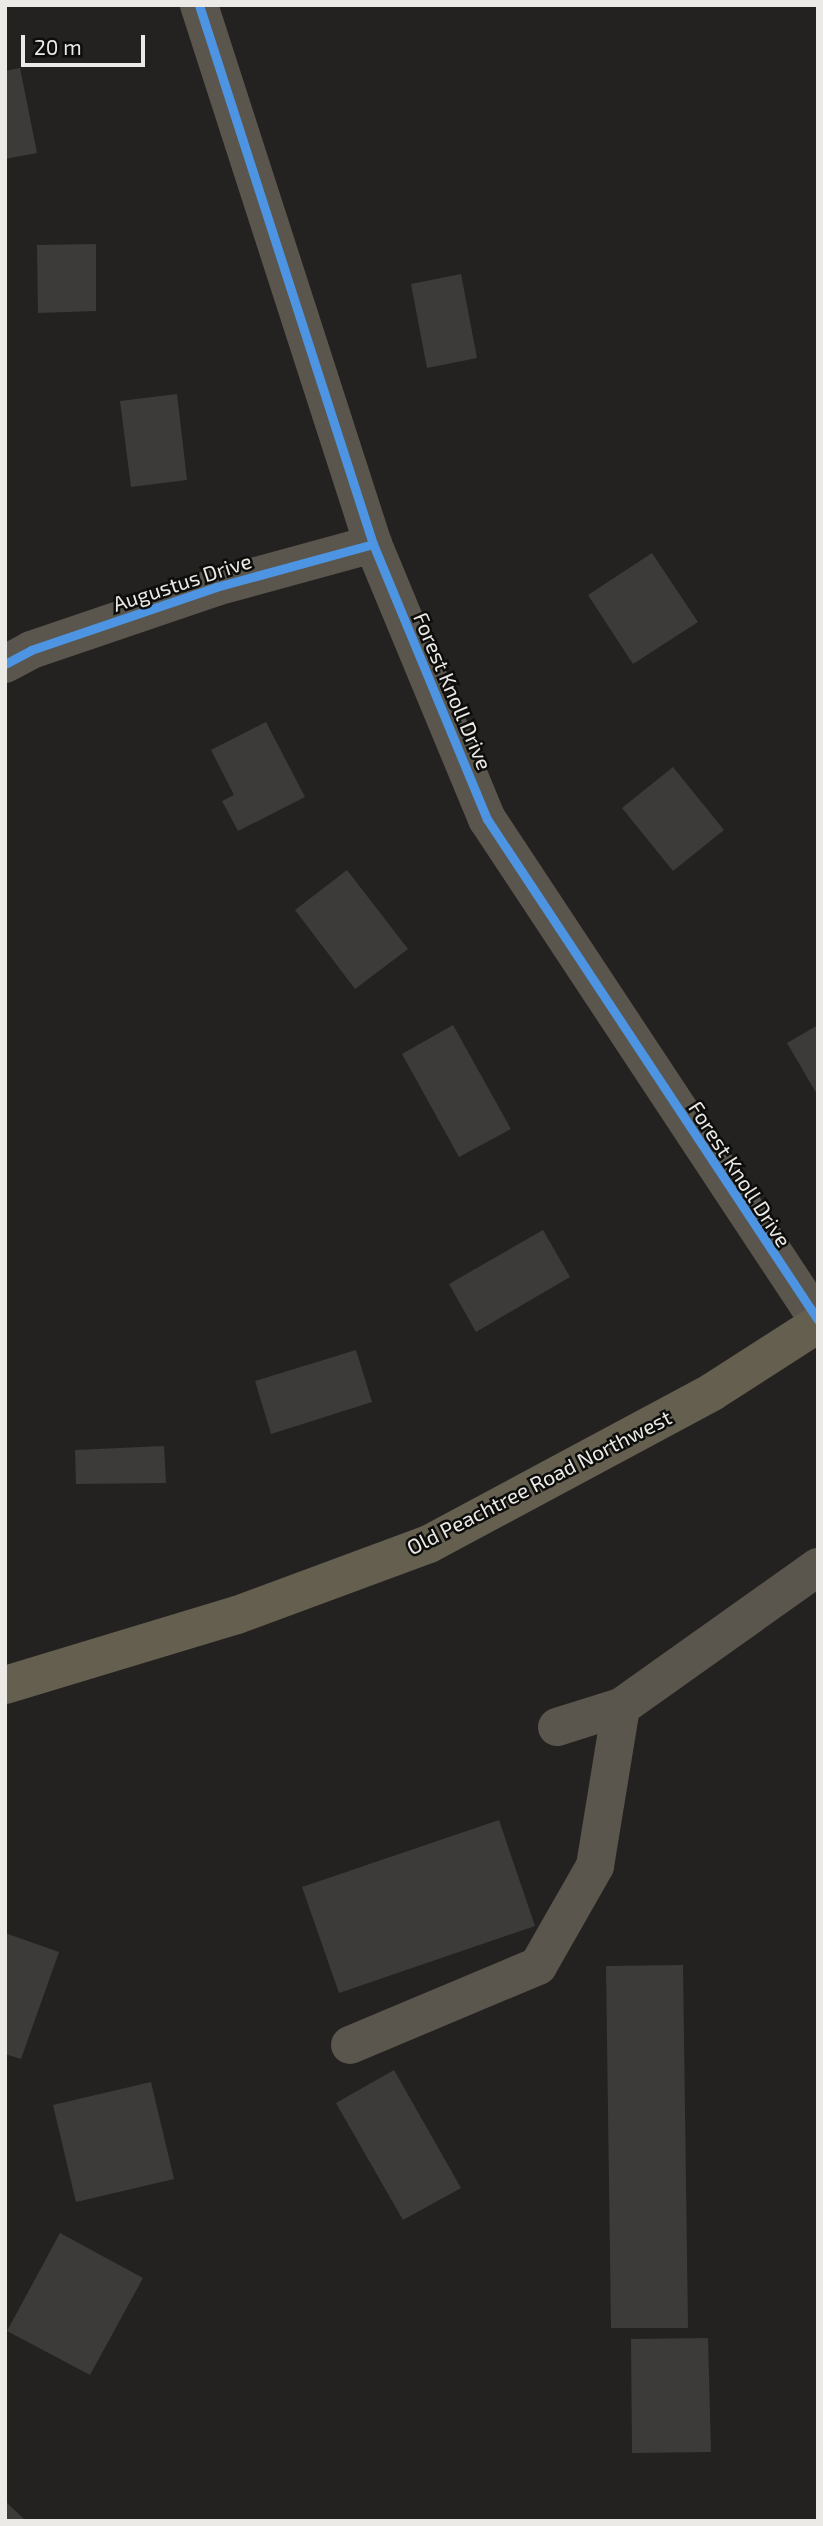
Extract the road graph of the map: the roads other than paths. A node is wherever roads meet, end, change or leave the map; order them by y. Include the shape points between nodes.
1 (200, 5) edge
2 (373, 544) junction
3 (5, 664) edge
4 (818, 1322) edge
5 (818, 1567) edge
6 (5, 1685) edge
7 (621, 1707) junction
8 (557, 1727) dead end
9 (350, 2045) dead end

1 - 2 street, Forest Knoll Drive
2 - 3 street, Augustus Drive via 216,587 31,650
2 - 4 street, Forest Knoll Drive via 487,819
4 - 6 main road, Old Peachtree Road Northwest via 712,1392 429,1544 237,1615
5 - 7 street
7 - 8 street
7 - 9 street via 595,1866 538,1966

